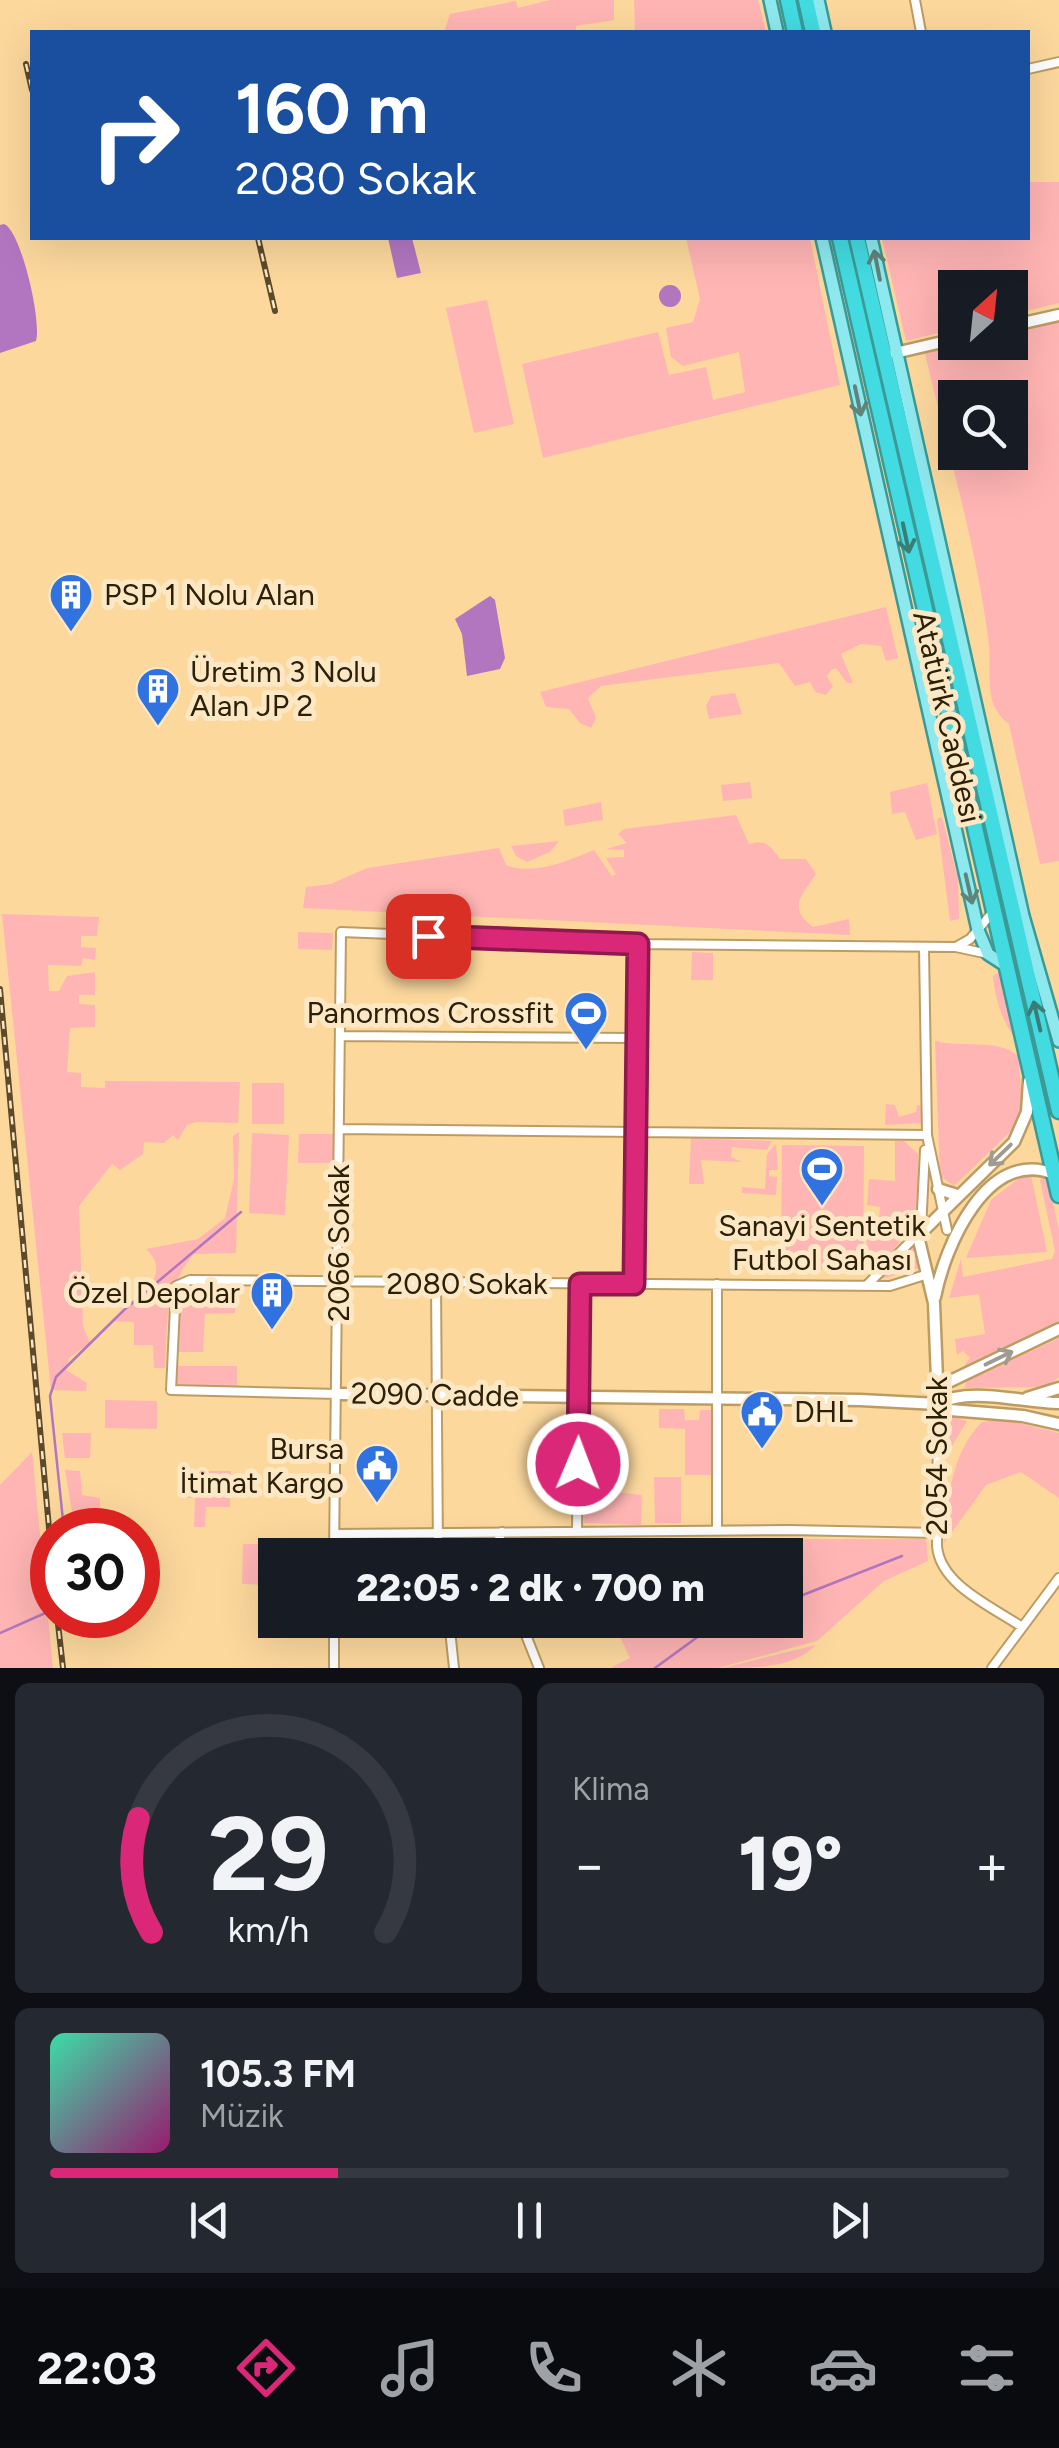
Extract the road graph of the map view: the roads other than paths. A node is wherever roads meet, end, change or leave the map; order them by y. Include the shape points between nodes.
1 (770, 0) edge
2 (788, 0) edge
3 (806, 0) edge
4 (818, 0) edge
5 (914, 0) edge
6 (777, 30) edge
7 (795, 30) edge
8 (813, 30) edge
9 (824, 30) edge
10 (921, 30) edge
11 (1059, 62) edge
12 (1030, 68) edge
13 (822, 240) edge
14 (840, 240) edge
15 (857, 240) edge
16 (871, 240) edge
17 (1059, 315) edge
18 (1028, 322) edge
19 (938, 343) edge
20 (894, 353) junction
21 (993, 912) junction
22 (978, 930) junction
23 (638, 944) junction
24 (956, 947) junction
25 (924, 948) junction
26 (988, 954) junction
27 (1005, 965) junction
28 (341, 1036) junction
29 (637, 1038) junction
30 (1059, 1041) edge
31 (1029, 1067) junction
32 (1059, 1110) edge
33 (340, 1129) junction
34 (636, 1132) junction
35 (927, 1135) junction
36 (1054, 1174) junction
37 (938, 1189) junction
38 (1059, 1194) edge
39 (958, 1195) junction
40 (942, 1210) junction
41 (923, 1229) junction
42 (947, 1230) junction
43 (920, 1246) junction
44 (947, 1248) junction
45 (941, 1266) junction
46 (928, 1274) junction
47 (339, 1283) junction
48 (436, 1284) junction
49 (580, 1284) junction
50 (634, 1284) junction
51 (717, 1284) junction
52 (864, 1286) junction
53 (934, 1303) junction
54 (1059, 1329) edge
55 (938, 1387) junction
56 (1059, 1388) edge
57 (171, 1390) joint
58 (338, 1394) junction
59 (436, 1395) junction
60 (578, 1396) junction
61 (717, 1398) junction
62 (982, 1398) junction
63 (1002, 1399) junction
64 (1059, 1403) edge
65 (938, 1404) junction
66 (983, 1412) junction
67 (1059, 1424) edge
68 (717, 1530) junction
69 (502, 1532) junction
70 (576, 1532) junction
71 (436, 1533) junction
72 (937, 1533) junction
73 (334, 1534) junction
74 (334, 1538) edge
75 (436, 1538) edge
76 (499, 1538) edge
77 (1059, 1578) edge
78 (1022, 1627) junction
79 (334, 1638) edge
80 (451, 1638) edge
81 (527, 1638) edge
82 (334, 1668) edge
83 (454, 1668) edge
84 (539, 1668) edge
85 (992, 1668) edge

1 - 6 main road
2 - 7 highway
3 - 8 highway
4 - 9 main road
5 - 10 street
11 - 12 street
13 -> 22 main road
14 -> 21 highway, Atatürk Caddesi
32 -> 15 highway, Atatürk Caddesi
20 -> 16 main road, Atatürk Caddesi
17 - 18 street
19 - 20 street
20 - 30 main road, Atatürk Caddesi via 1023,916
21 - 22 street
21 - 27 highway, Atatürk Caddesi
22 - 24 street
22 - 26 main road
23 - 25 street
23 - 28 street, 2066 Sokak via 341,932
23 - 29 street
24 - 25 street
24 - 26 street
25 - 35 street, 2054 Sokak
26 - 27 main road
27 - 31 highway, Atatürk Caddesi
28 - 29 street
28 - 33 street, 2066 Sokak
29 - 34 street
31 - 36 highway, Atatürk Caddesi
31 -> 39 street via 1014,1142
33 - 34 street
33 - 47 street, 2066 Sokak
34 - 35 street
34 - 50 street
35 - 37 street, 2054 Sokak
35 - 41 street, 2054 Sokak
36 - 38 highway, Atatürk Caddesi
36 - 44 street via 1014,1171 974,1206
37 - 39 street
37 - 40 street, 2054 Sokak
39 - 40 street
40 - 41 street
40 - 42 street, 2054 Sokak
41 - 42 street
41 - 43 street, 2054 Sokak
41 - 52 street
42 - 44 street, 2054 Sokak
43 - 44 street via 932,1255
43 - 46 street, 2054 Sokak
44 - 45 street, 2054 Sokak
45 - 46 street
45 - 53 street, 2054 Sokak
46 - 52 street, 2080 Sokak
46 - 53 street, 2054 Sokak
47 - 48 street, 2080 Sokak
47 - 57 street, 2080 Sokak via 190,1280 172,1293
47 - 58 street, 2066 Sokak
48 - 49 street, 2080 Sokak
48 - 59 street
49 - 50 street, 2080 Sokak
49 - 60 street
50 - 51 street, 2080 Sokak
51 - 52 street, 2080 Sokak
51 - 61 street
53 - 55 street, 2054 Sokak
55 -> 54 street
55 - 65 street, 2054 Sokak
56 - 63 street
57 - 58 street, 2090 Cadde
58 - 59 street, 2090 Cadde
58 - 73 street, 2066 Sokak
59 - 60 street, 2090 Cadde
59 - 71 street
60 - 61 street, 2090 Cadde
60 - 70 street
61 - 65 street, 2090 Cadde
61 - 68 street
62 - 63 street, 2090 Cadde
62 - 65 street, 2090 Cadde
62 - 66 street
63 - 64 street
65 - 66 street, 2090 Cadde
65 - 72 street, 2054 Sokak
66 - 67 street, 2090 Cadde
68 - 70 street
68 - 72 street
69 - 70 street
69 - 71 street
69 - 76 street
71 - 73 street
71 - 75 street
72 - 78 street, 2054 Sokak via 946,1573
73 - 74 street, 2066 Sokak
77 - 78 street
78 - 85 street
79 - 82 street
80 - 83 street
81 - 84 street

